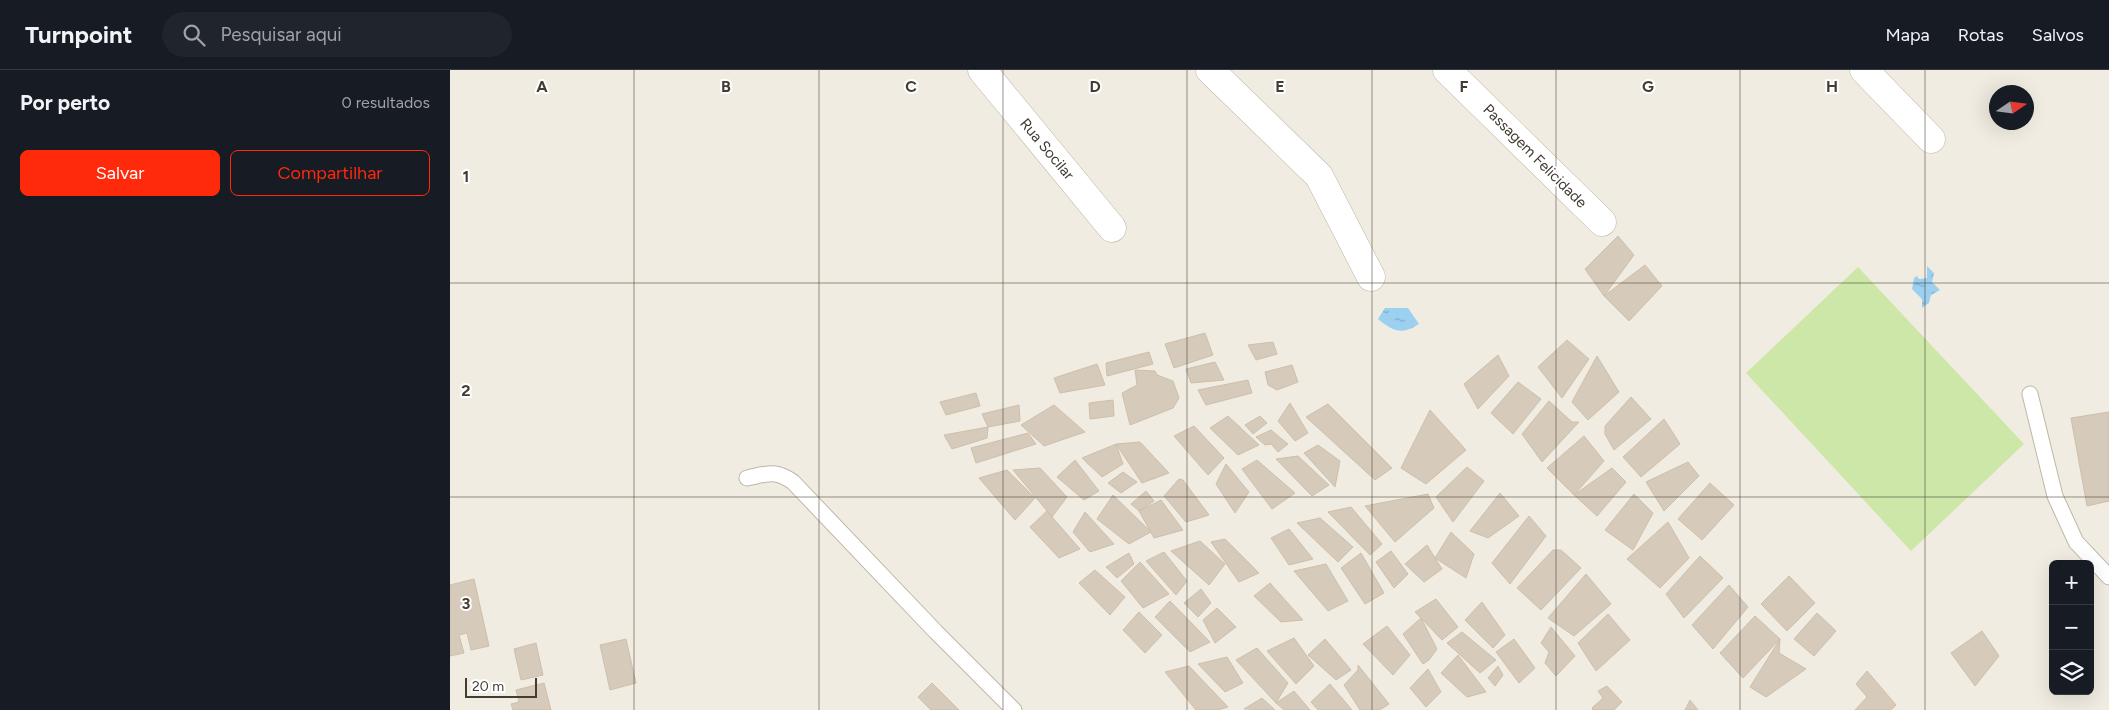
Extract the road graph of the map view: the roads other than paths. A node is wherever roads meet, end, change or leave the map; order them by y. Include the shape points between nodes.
1 (982, 70) edge
2 (1210, 70) edge
3 (1447, 70) edge
4 (1864, 70) edge
5 (1931, 139) dead end
6 (1602, 222) dead end
7 (1112, 228) dead end
8 (1371, 277) dead end
9 (2030, 394) dead end
10 (747, 478) dead end
11 (2109, 577) edge
12 (1014, 710) edge

1 - 7 street, Rua Socilar
2 - 8 street via 1319,176
3 - 6 street, Passagem Felicidade
4 - 5 street
9 - 11 lane via 2055,496 2076,542
10 - 12 lane via 774,473 793,482

